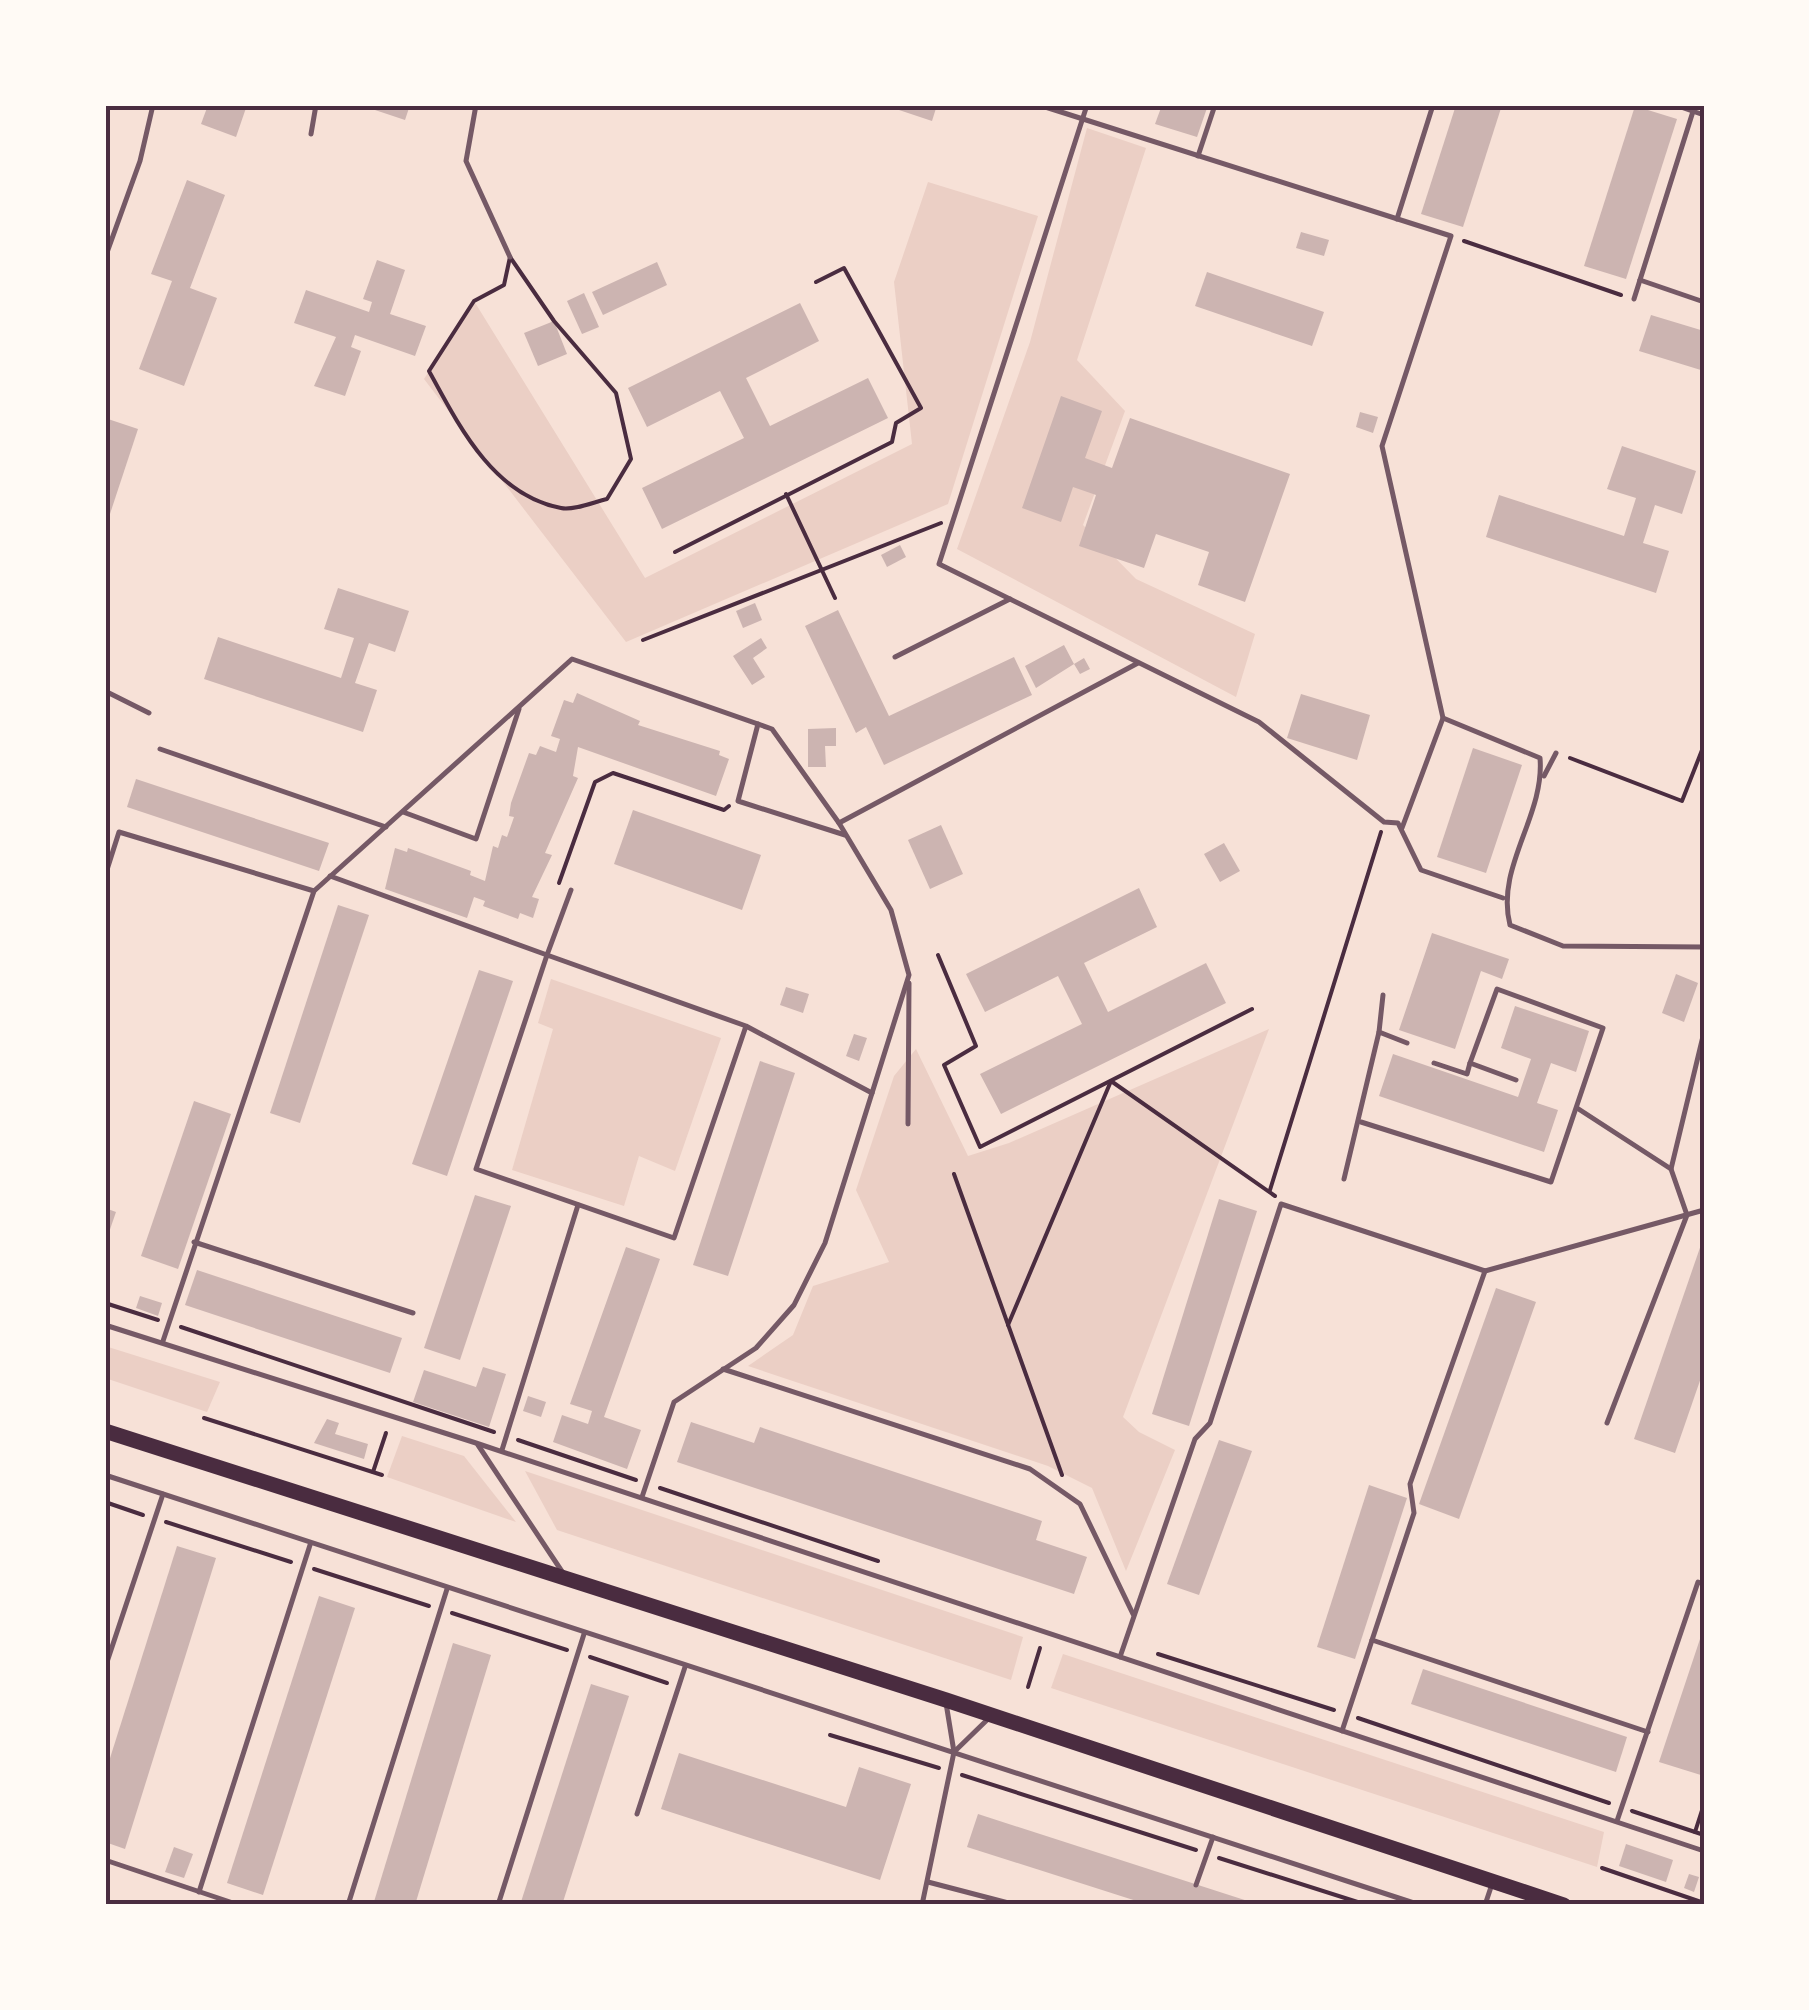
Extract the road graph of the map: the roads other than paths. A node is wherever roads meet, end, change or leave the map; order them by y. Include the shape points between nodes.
1 (153, 105) edge
2 (316, 105) edge
3 (476, 105) edge
4 (1039, 105) edge
5 (1087, 105) edge
6 (1215, 105) edge
7 (1433, 105) edge
8 (1675, 105) edge
9 (1694, 108) edge
10 (1704, 115) edge
11 (1082, 120) junction
12 (311, 134) dead end
13 (1198, 156) junction
14 (1396, 219) junction
15 (105, 258) edge
16 (510, 258) road end
17 (1640, 280) junction
18 (1634, 299) road end
19 (1704, 302) edge
20 (1010, 599) junction
21 (895, 657) dead end
22 (1138, 663) junction
23 (105, 690) edge
24 (520, 706) junction
25 (149, 713) dead end
26 (1443, 718) junction
27 (758, 724) junction
28 (160, 749) dead end
29 (1556, 753) road end
30 (1542, 779) junction
31 (402, 812) junction
32 (839, 823) junction
33 (386, 827) junction
34 (1401, 831) junction
35 (846, 836) junction
36 (105, 876) edge
37 (330, 876) junction
38 (570, 890) dead end
39 (314, 891) junction
40 (1503, 898) junction
41 (1704, 946) edge
42 (546, 955) junction
43 (909, 975) junction
44 (1383, 995) dead end
45 (746, 1026) junction
46 (1379, 1032) junction
47 (1704, 1032) edge
48 (1407, 1043) dead end
49 (1434, 1063) dead end
50 (1470, 1064) junction
51 (1516, 1080) dead end
52 (872, 1093) junction
53 (1576, 1107) junction
54 (1361, 1122) junction
55 (908, 1124) dead end
56 (1671, 1169) junction
57 (1344, 1179) dead end
58 (578, 1204) junction
59 (1704, 1210) edge
60 (1687, 1215) junction
61 (194, 1242) junction
62 (1485, 1271) junction
63 (414, 1313) dead end
64 (105, 1325) edge
65 (163, 1341) junction
66 (723, 1368) junction
67 (1608, 1423) dead end
68 (105, 1431) edge
69 (476, 1443) junction
70 (501, 1451) junction
71 (105, 1475) edge
72 (162, 1494) junction
73 (642, 1498) junction
74 (310, 1545) junction
75 (568, 1580) junction
76 (1704, 1584) edge
77 (447, 1589) junction
78 (1134, 1614) junction
79 (584, 1634) junction
80 (1372, 1640) junction
81 (1120, 1658) junction
82 (686, 1667) junction
83 (105, 1668) edge
84 (946, 1700) junction
85 (992, 1715) junction
86 (1342, 1731) junction
87 (1648, 1732) junction
88 (954, 1752) junction
89 (638, 1814) dead end
90 (1617, 1821) junction
91 (1213, 1837) junction
92 (1704, 1851) edge
93 (105, 1860) edge
94 (1492, 1881) junction
95 (928, 1882) junction
96 (1196, 1885) dead end
97 (199, 1892) junction
98 (239, 1905) edge
99 (348, 1905) edge
100 (498, 1905) edge
101 (922, 1905) edge
102 (1016, 1905) edge
103 (1420, 1905) edge
104 (1485, 1905) edge
105 (1564, 1905) edge

1 - 15 lane
2 - 12 lane
3 - 16 lane via 466,161
4 - 11 lane
5 - 11 lane
6 - 13 lane
7 - 14 lane
8 - 9 lane
9 - 10 lane
9 - 17 lane
11 - 13 lane
11 - 20 lane via 939,564
13 - 14 lane
14 - 26 lane via 1450,236 1382,446
17 - 18 lane
17 - 19 lane
20 - 21 lane
20 - 22 lane
22 - 32 lane
22 - 34 lane via 1259,722
23 - 25 lane
24 - 27 lane via 572,659
24 - 31 lane
24 - 31 lane via 476,838
26 - 30 lane via 1540,758
26 - 34 lane
27 - 32 lane via 772,729
27 - 35 lane via 738,801
28 - 33 lane
29 - 30 lane
30 - 40 lane
31 - 33 lane
32 - 35 lane
33 - 37 lane
34 - 40 lane via 1421,870
35 - 43 lane via 891,910
36 - 39 lane via 119,832
37 - 39 lane
37 - 42 lane
38 - 42 lane
39 - 61 lane
40 - 41 lane via 1510,925 1564,946
42 - 45 lane
42 - 58 lane via 476,1169
43 - 52 lane
43 - 55 lane
44 - 46 lane
45 - 52 lane
45 - 58 lane via 674,1238
46 - 48 lane
46 - 54 lane
47 - 56 lane
49 - 50 lane via 1467,1074
50 - 51 lane
50 - 53 lane via 1497,989 1603,1028
52 - 66 lane via 825,1243 794,1306 756,1348
53 - 54 lane via 1551,1182
53 - 56 lane
54 - 57 lane
56 - 60 lane
58 - 70 lane
59 - 60 lane
60 - 62 lane
60 - 67 lane
61 - 63 lane
61 - 65 lane
62 - 78 lane via 1281,1204 1210,1423 1195,1439
62 - 80 lane via 1410,1484 1414,1513
64 - 65 lane
65 - 69 lane
66 - 73 lane via 674,1402
66 - 78 lane via 1030,1470 1080,1504
68 - 75 main road
69 - 70 lane
69 - 75 lane
70 - 73 lane
71 - 72 lane
72 - 74 lane
72 - 83 lane
73 - 81 lane
74 - 77 lane
74 - 97 lane
75 - 84 main road
76 - 87 lane via 1698,1582
77 - 79 lane
77 - 99 lane
78 - 81 lane
79 - 82 lane
79 - 100 lane
80 - 86 lane
80 - 87 lane
81 - 86 lane
82 - 88 lane
82 - 89 lane
84 - 85 main road
84 - 88 lane
85 - 88 lane
85 - 94 main road
86 - 90 lane
87 - 90 lane
88 - 91 lane
88 - 95 lane
90 - 92 lane
91 - 96 lane
91 - 103 lane
93 - 97 lane
94 - 104 lane
94 - 105 main road
95 - 101 lane
95 - 102 lane
97 - 98 lane

